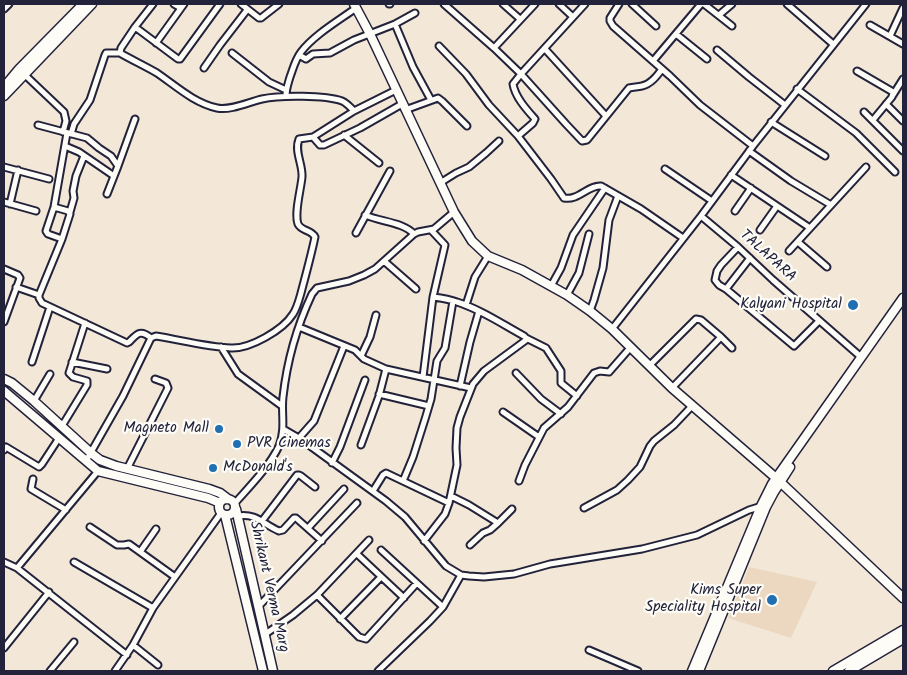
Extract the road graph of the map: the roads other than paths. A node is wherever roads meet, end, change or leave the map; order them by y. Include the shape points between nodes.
1 (9, 4) edge
2 (83, 4) edge
3 (92, 4) edge
4 (153, 4) edge
5 (174, 4) edge
6 (220, 4) edge
7 (240, 4) edge
8 (279, 4) edge
9 (444, 4) edge
10 (503, 4) edge
11 (535, 4) edge
12 (559, 4) edge
13 (585, 4) edge
14 (619, 4) edge
15 (632, 4) edge
16 (702, 4) edge
17 (732, 4) edge
18 (787, 4) edge
19 (866, 4) edge
20 (183, 6) edge
21 (355, 6) edge
22 (903, 8) edge
23 (4, 9) edge
24 (247, 10) junction
25 (415, 13) dead end
26 (719, 15) junction
27 (573, 17) junction
28 (520, 19) junction
29 (395, 24) junction
30 (870, 25) dead end
31 (656, 26) dead end
32 (732, 26) dead end
33 (135, 27) junction
34 (370, 34) junction
35 (676, 34) junction
36 (890, 36) junction
37 (156, 42) junction
38 (834, 44) junction
39 (903, 44) edge
40 (440, 46) dead end
41 (494, 48) junction
42 (544, 48) junction
43 (717, 50) dead end
44 (120, 52) junction
45 (232, 53) dead end
46 (299, 56) junction
47 (707, 59) dead end
48 (653, 61) junction
49 (204, 68) dead end
50 (662, 69) junction
51 (857, 71) dead end
52 (24, 74) junction
53 (521, 74) junction
54 (903, 79) edge
55 (4, 87) edge
56 (798, 89) junction
57 (286, 90) junction
58 (396, 90) junction
59 (893, 95) junction
60 (4, 96) edge
61 (286, 96) junction
62 (431, 100) junction
63 (886, 104) junction
64 (785, 105) junction
65 (404, 106) junction
66 (354, 111) junction
67 (864, 112) dead end
68 (606, 116) junction
69 (135, 119) dead end
70 (873, 120) junction
71 (903, 121) edge
72 (772, 122) junction
73 (38, 125) dead end
74 (467, 126) dead end
75 (67, 133) junction
76 (344, 135) junction
77 (313, 136) junction
78 (518, 136) junction
79 (903, 138) edge
80 (499, 141) dead end
81 (898, 145) junction
82 (65, 146) junction
83 (753, 146) junction
84 (749, 151) junction
85 (903, 151) edge
86 (84, 156) junction
87 (825, 156) dead end
88 (379, 163) dead end
89 (118, 166) junction
90 (4, 167) edge
91 (866, 167) dead end
92 (665, 169) dead end
93 (18, 170) junction
94 (390, 171) dead end
95 (895, 172) dead end
96 (731, 175) junction
97 (114, 176) junction
98 (49, 179) dead end
99 (440, 182) junction
100 (605, 188) junction
101 (751, 188) junction
102 (107, 194) dead end
103 (618, 196) junction
104 (712, 201) junction
105 (7, 203) edge
106 (831, 205) junction
107 (777, 206) junction
108 (54, 207) junction
109 (734, 211) dead end
110 (36, 212) dead end
111 (70, 212) junction
112 (454, 212) junction
113 (365, 216) junction
114 (700, 216) junction
115 (810, 228) junction
116 (431, 230) junction
117 (760, 230) dead end
118 (356, 232) dead end
119 (414, 234) junction
120 (588, 234) dead end
121 (683, 238) junction
122 (62, 239) junction
123 (798, 242) junction
124 (738, 247) junction
125 (789, 252) dead end
126 (488, 256) junction
127 (750, 258) junction
128 (384, 262) junction
129 (827, 268) dead end
130 (4, 269) edge
131 (551, 286) junction
132 (16, 287) junction
133 (416, 289) dead end
134 (726, 289) junction
135 (39, 295) junction
136 (567, 295) junction
137 (433, 297) junction
138 (903, 298) edge
139 (453, 301) junction
140 (466, 305) junction
141 (903, 306) edge
142 (50, 307) junction
143 (590, 311) junction
144 (479, 312) junction
145 (376, 315) dead end
146 (819, 321) junction
147 (4, 322) edge
148 (85, 323) junction
149 (299, 327) junction
150 (612, 329) junction
151 (721, 337) junction
152 (151, 338) junction
153 (526, 338) junction
154 (344, 346) junction
155 (221, 347) junction
156 (630, 348) junction
157 (732, 348) dead end
158 (360, 356) junction
159 (861, 357) junction
160 (32, 362) dead end
161 (72, 362) junction
162 (649, 366) junction
163 (108, 369) dead end
164 (386, 369) junction
165 (516, 373) dead end
166 (50, 374) dead end
167 (423, 377) junction
168 (4, 379) edge
169 (155, 379) dead end
170 (365, 380) dead end
171 (434, 380) junction
172 (460, 386) junction
173 (472, 388) junction
174 (672, 388) junction
175 (4, 391) edge
176 (379, 394) junction
177 (578, 396) junction
178 (34, 401) junction
179 (282, 406) junction
180 (429, 406) junction
181 (692, 406) junction
182 (503, 412) dead end
183 (561, 414) junction
184 (62, 426) junction
185 (283, 428) junction
186 (59, 438) junction
187 (299, 438) junction
188 (538, 438) junction
189 (361, 445) dead end
190 (4, 450) edge
191 (91, 454) junction
192 (86, 461) junction
193 (332, 463) junction
194 (127, 469) junction
195 (98, 471) junction
196 (33, 479) dead end
197 (778, 479) junction
198 (403, 481) junction
199 (519, 481) dead end
200 (315, 487) dead end
201 (344, 489) dead end
202 (373, 491) junction
203 (451, 496) junction
204 (220, 503) junction
205 (357, 503) dead end
206 (449, 503) junction
207 (764, 505) junction
208 (234, 507) junction
209 (584, 508) dead end
210 (512, 509) dead end
211 (66, 510) junction
212 (223, 514) junction
213 (262, 521) junction
214 (498, 523) junction
215 (90, 526) dead end
216 (308, 528) junction
217 (156, 529) dead end
218 (369, 540) dead end
219 (322, 541) junction
220 (424, 541) junction
221 (470, 544) dead end
222 (381, 550) dead end
223 (140, 552) junction
224 (357, 554) junction
225 (4, 562) edge
226 (74, 562) dead end
227 (17, 568) junction
228 (461, 575) junction
229 (175, 577) junction
230 (381, 577) junction
231 (417, 583) junction
232 (48, 592) junction
233 (317, 595) junction
234 (404, 598) junction
235 (903, 598) edge
236 (258, 607) junction
237 (443, 607) junction
238 (153, 608) junction
239 (340, 619) junction
240 (903, 630) edge
241 (264, 635) junction
242 (903, 639) edge
243 (74, 642) dead end
244 (133, 645) junction
245 (4, 648) edge
246 (589, 650) dead end
247 (127, 655) junction
248 (158, 665) dead end
249 (50, 671) edge
250 (115, 671) edge
251 (263, 671) edge
252 (273, 671) edge
253 (378, 671) edge
254 (638, 671) edge
255 (692, 671) edge
256 (699, 671) edge
257 (833, 671) edge
258 (849, 671) edge

1 - 23 street
2 - 55 street
3 - 52 street
4 - 33 street
5 - 20 street
6 - 37 street via 180,59
7 - 24 street
8 - 24 street via 261,18
9 - 41 street
10 - 28 street
11 - 28 street
12 - 27 street
13 - 27 street
14 - 48 street via 610,18 611,23
15 - 31 street
16 - 26 street
16 - 35 street
17 - 26 street
18 - 38 street
19 - 38 street
20 - 37 street
21 - 34 street
21 - 46 street via 309,43
22 - 36 street
24 - 49 street
25 - 29 street
26 - 32 street
27 - 42 street
28 - 41 street
29 - 34 street
29 - 62 street
30 - 36 street
33 - 37 street
33 - 44 street
34 - 46 street via 330,53 313,54 306,59
34 - 58 street
35 - 47 street
35 - 48 street
36 - 39 street
38 - 56 street
40 - 78 street
41 - 53 street
42 - 53 street
42 - 68 street
43 - 64 street
44 - 61 street via 198,101 217,108
44 - 75 street via 104,55 90,100
45 - 57 street via 265,79
46 - 57 street
48 - 50 street
50 - 68 street via 650,83 629,88
50 - 83 street via 700,105
51 - 59 street
52 - 60 street
52 - 75 street via 64,112
53 - 68 street via 582,141 587,140
53 - 78 street via 513,88 535,119
54 - 59 street
56 - 64 street
56 - 95 street via 856,133
57 - 61 street
58 - 65 street
58 - 66 street
59 - 63 street
61 - 66 street via 330,98 344,102
62 - 65 street
62 - 74 street via 442,100
63 - 70 street
63 - 71 street
64 - 72 street
65 - 76 street
65 - 99 street
66 - 77 street
67 - 70 street
69 - 89 street
70 - 81 street
72 - 83 street
72 - 87 street
73 - 75 street
75 - 82 street
75 - 89 street via 87,138 111,156
76 - 77 street via 322,146
76 - 88 street
77 - 155 street via 297,142 302,171 297,221 301,228 315,237 296,310 279,328 252,344
78 - 100 street via 564,198 581,195 596,186
79 - 81 street
80 - 99 street via 469,167
81 - 85 street
82 - 86 street
82 - 108 street
83 - 84 street
84 - 96 street
84 - 106 street
86 - 97 street
86 - 111 street via 76,176
89 - 97 street
90 - 93 street
91 - 106 street
92 - 104 street
93 - 98 street
93 - 105 street
94 - 113 street
96 - 101 street
96 - 104 street
97 - 102 street
99 - 112 street
100 - 103 street
100 - 131 street via 573,235
101 - 107 street
101 - 109 street
103 - 121 street
103 - 143 street via 609,220 603,268
104 - 114 street
105 - 110 street
106 - 115 street
107 - 115 street
107 - 117 street
108 - 111 street
108 - 122 street via 46,233
111 - 122 street
112 - 116 street
112 - 126 street via 472,241
113 - 118 street
113 - 119 street via 402,226
114 - 121 street
114 - 124 street, TALAPARA
115 - 123 street
116 - 119 street
116 - 137 street via 445,245
119 - 128 street
120 - 136 street via 578,273
121 - 150 street
122 - 135 street
123 - 125 street
123 - 129 street
124 - 127 street, TALAPARA
124 - 134 street via 715,276 716,283
126 - 131 street
126 - 140 street via 474,277
127 - 134 street
127 - 146 street, TALAPARA
128 - 133 street
128 - 149 street via 364,275 314,290
130 - 132 street via 20,276
131 - 136 street
132 - 135 street
132 - 147 street
134 - 146 street via 794,346
135 - 142 street via 40,301
136 - 143 street
137 - 139 street
137 - 167 street
138 - 159 street
139 - 140 street
139 - 171 street via 445,348 437,361
140 - 144 street
141 - 197 street
142 - 148 street
142 - 160 street
143 - 150 street
144 - 153 street
144 - 172 street
145 - 158 street
146 - 159 street, TALAPARA
148 - 152 street via 127,343 139,333
148 - 161 street
149 - 154 street
149 - 179 street via 288,366
150 - 156 street
151 - 157 street
151 - 162 street via 696,319
151 - 174 street
152 - 155 street via 156,336
152 - 191 street
153 - 173 street via 484,370
153 - 177 street via 546,348 561,371 561,383
154 - 158 street
154 - 187 street via 314,421
155 - 179 street via 238,374
156 - 162 street
156 - 177 street via 609,372 594,373
158 - 164 street
159 - 197 street
161 - 163 street
161 - 184 street via 69,373 88,383
162 - 174 street
164 - 167 street
164 - 176 street
165 - 183 street
166 - 178 street
167 - 171 street
168 - 178 street
169 - 194 street via 166,383 168,388
170 - 193 street
171 - 172 street
171 - 180 street
172 - 173 street
173 - 203 street via 457,428 457,465
174 - 181 street
175 - 186 street
176 - 180 street
176 - 189 street
177 - 183 street
178 - 184 street
179 - 185 street
180 - 198 street
181 - 197 street
181 - 209 street via 654,441 640,467 628,480 617,490
182 - 188 street
183 - 188 street via 544,428
184 - 191 street
185 - 187 street
185 - 208 street via 273,456
186 - 190 street via 38,467 6,447
186 - 192 street
187 - 193 street
188 - 199 street
191 - 192 street
191 - 194 street
192 - 195 street
193 - 202 street
194 - 208 street via 209,489 220,493
195 - 204 street
195 - 211 street
196 - 211 street via 31,489
197 - 207 street
197 - 235 street
198 - 202 street via 384,473
198 - 206 street
200 - 213 street via 297,475
201 - 216 street
202 - 220 street via 405,517
203 - 206 street
203 - 214 street
204 - 208 street via 224,500
204 - 212 street
205 - 219 street
206 - 220 street via 445,514
207 - 228 street via 696,535 642,549 550,564 514,574
207 - 255 street
207 - 256 street
208 - 212 street via 233,513
208 - 213 street
208 - 236 street, Shrikant Verma Marg
210 - 214 street
211 - 227 street
212 - 229 street
212 - 251 street, Shrikant Verma Marg
213 - 216 street via 281,531 296,518
214 - 221 street
215 - 223 street via 117,545 129,544
216 - 219 street
217 - 223 street
218 - 224 street
219 - 236 street
220 - 228 street via 446,566
222 - 231 street
223 - 229 street
224 - 230 street
224 - 233 street
225 - 227 street
226 - 238 street
227 - 232 street
228 - 237 street
229 - 238 street
230 - 234 street
230 - 239 street
231 - 234 street
231 - 237 street
232 - 245 street
232 - 247 street
233 - 239 street
233 - 241 street
234 - 239 street via 366,640
236 - 241 street, Shrikant Verma Marg
237 - 253 street
238 - 244 street
240 - 257 street
241 - 252 street, Shrikant Verma Marg
242 - 258 street
243 - 249 street
244 - 247 street
244 - 248 street
246 - 254 street
247 - 250 street

